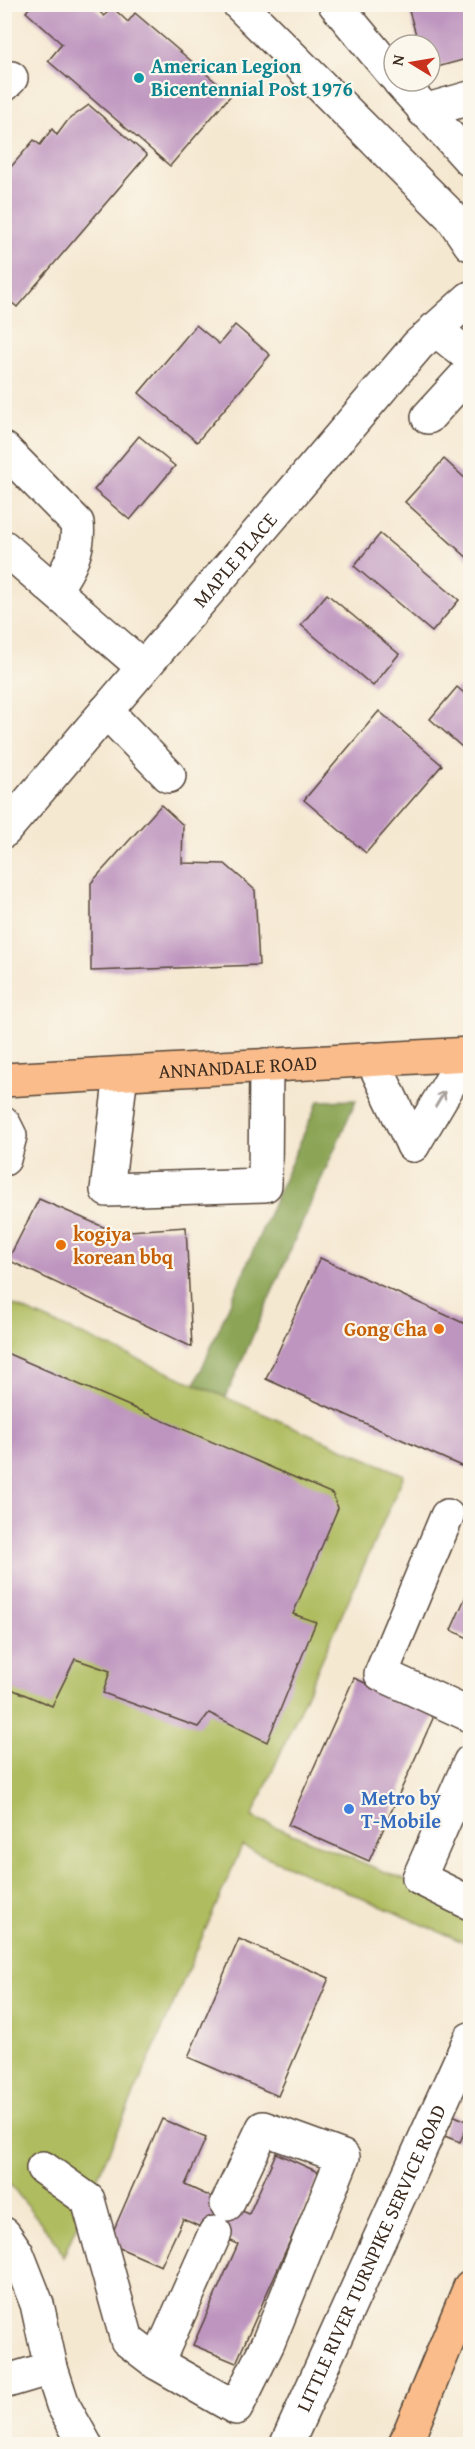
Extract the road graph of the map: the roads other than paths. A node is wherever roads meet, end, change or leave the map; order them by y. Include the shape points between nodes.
1 (240, 4) edge
2 (335, 4) edge
3 (382, 61) edge
4 (409, 93) edge
5 (471, 98) edge
6 (424, 111) junction
7 (471, 160) edge
8 (471, 244) edge
9 (471, 298) edge
10 (435, 329) junction
11 (471, 357) edge
12 (471, 371) edge
13 (428, 417) dead end
14 (4, 449) edge
15 (4, 547) edge
16 (55, 589) junction
17 (143, 667) junction
18 (106, 711) junction
19 (169, 776) dead end
20 (9, 816) edge
21 (469, 1054) edge
22 (372, 1059) junction
23 (266, 1065) junction
24 (121, 1074) junction
25 (4, 1080) edge
26 (4, 1124) edge
27 (4, 1158) edge
28 (447, 1516) dead end
29 (471, 1714) edge
30 (471, 1762) edge
31 (471, 1903) edge
32 (471, 2039) edge
33 (43, 2168) dead end
34 (227, 2204) dead end
35 (214, 2233) dead end
36 (4, 2234) edge
37 (467, 2306) edge
38 (157, 2363) junction
39 (51, 2368) junction
40 (4, 2382) edge
41 (414, 2442) edge
42 (85, 2445) edge
43 (287, 2445) edge

1 - 8 street via 451,216
2 - 3 street
4 - 6 street
5 - 6 street
6 - 7 street
9 - 10 street, MAPLE PLACE
10 - 11 street
10 - 17 street, MAPLE PLACE
12 - 13 street
14 - 16 street via 77,523 74,555
15 - 16 street
16 - 17 street
17 - 18 street, MAPLE PLACE
18 - 19 street
18 - 20 street, MAPLE PLACE
21 - 22 main road, ANNANDALE ROAD
22 -> 21 street via 413,1145
22 - 23 main road, ANNANDALE ROAD
23 - 24 main road, ANNANDALE ROAD
23 - 24 street via 265,1185 107,1190
24 - 25 main road, ANNANDALE ROAD
26 - 27 street via 10,1136
28 - 29 street via 381,1674
30 - 31 street via 419,1878
32 - 43 street, LITTLE RIVER TURNPIKE SERVICE ROAD
33 - 38 street via 88,2200 127,2340
34 - 38 street via 262,2128 343,2157 268,2343 236,2408
35 - 38 street
36 - 39 street via 17,2253 37,2304
37 - 41 main road
39 - 40 street
39 - 42 street via 63,2405

